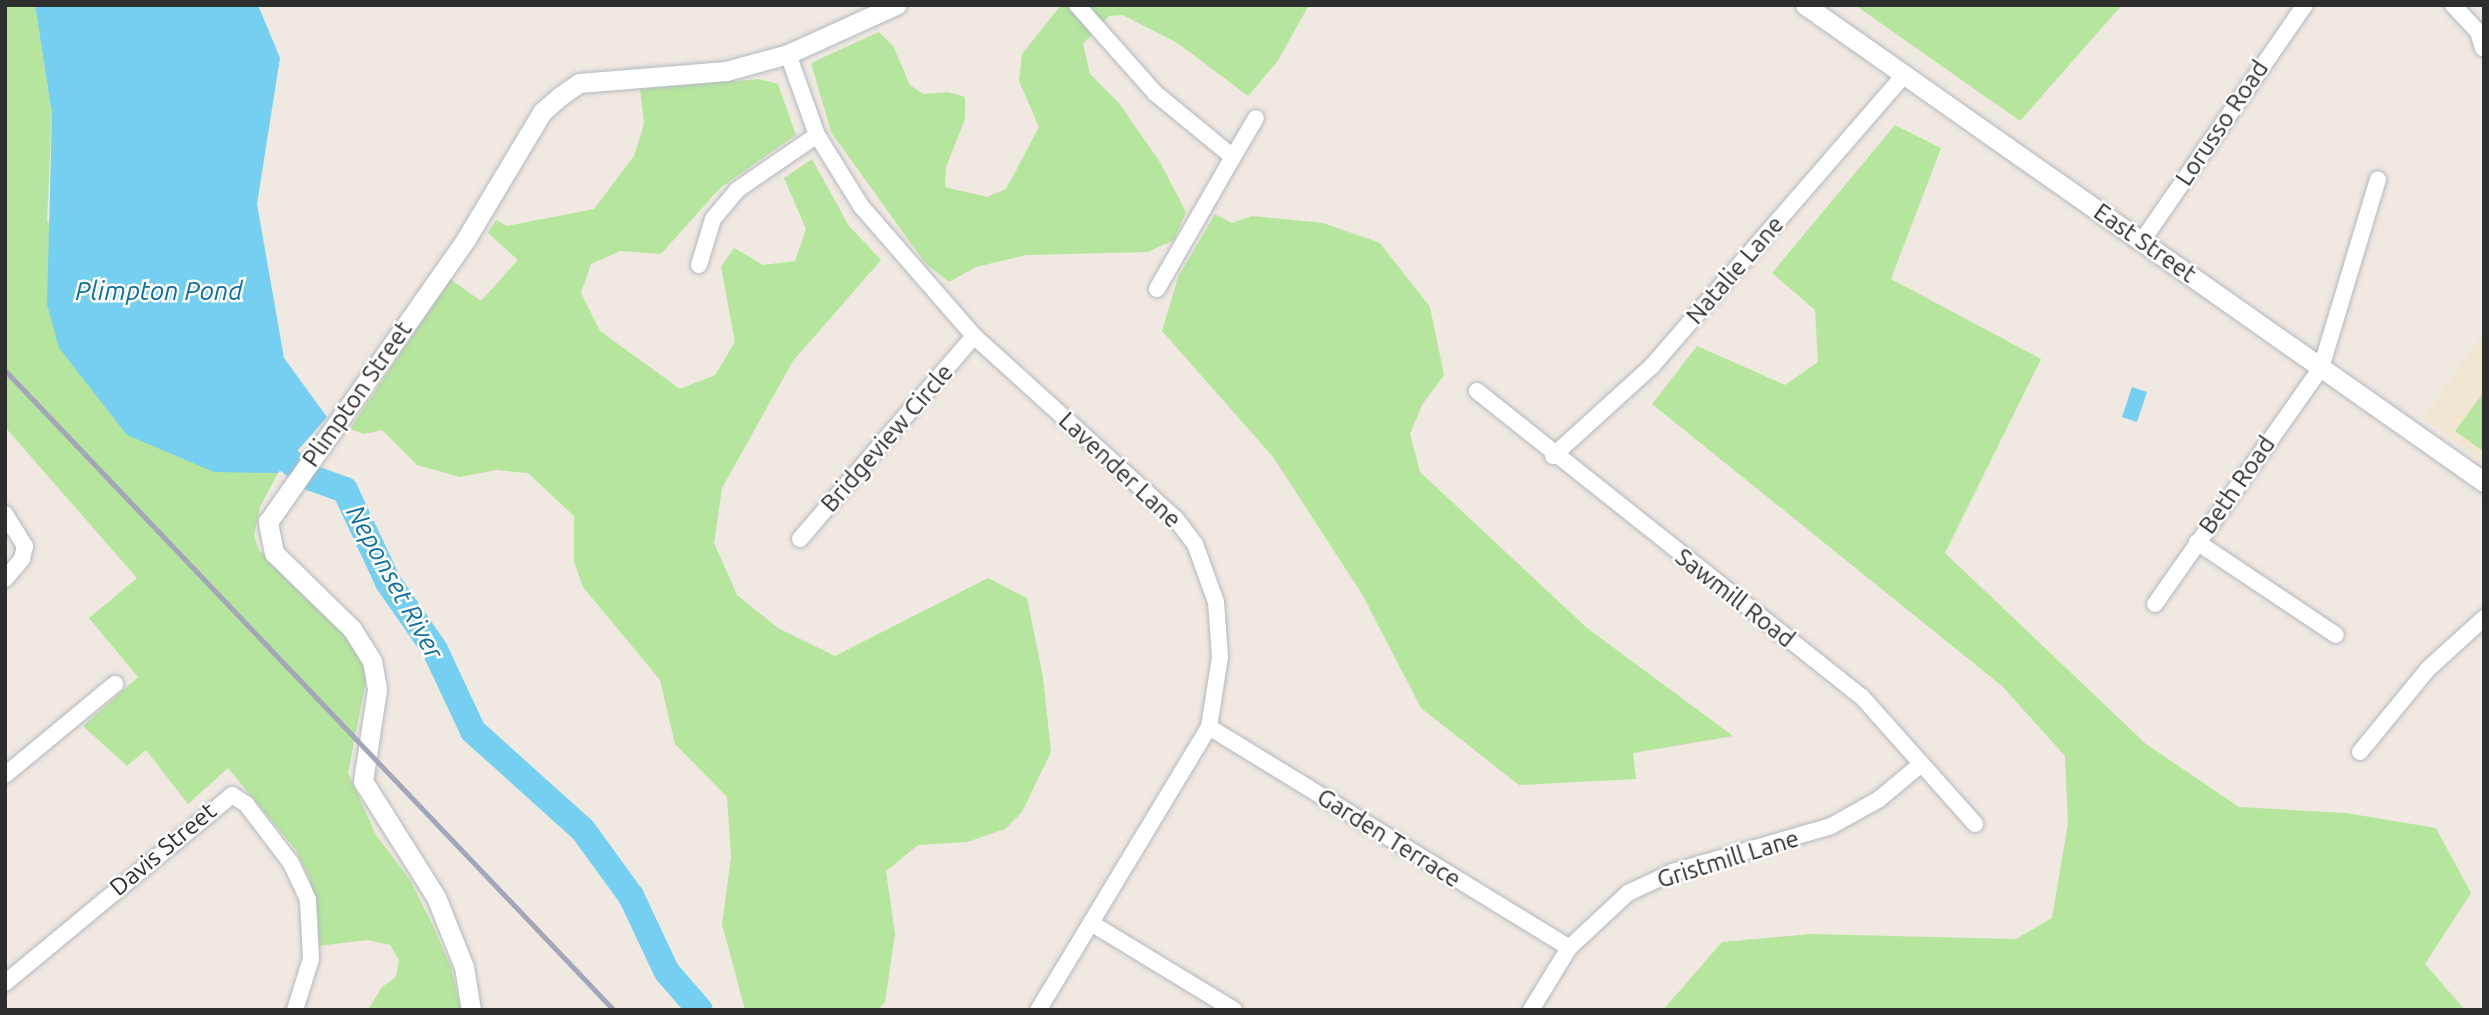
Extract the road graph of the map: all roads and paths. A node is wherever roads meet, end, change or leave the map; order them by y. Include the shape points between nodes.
1 (896, 5) edge
2 (1077, 5) edge
3 (1805, 5) edge
4 (2305, 5) edge
5 (2453, 5) edge
6 (2483, 48) edge
7 (788, 54) junction
8 (1905, 74) junction
9 (1256, 118) dead end
10 (817, 135) junction
11 (1233, 157) junction
12 (2378, 179) dead end
13 (2141, 242) junction
14 (699, 265) dead end
15 (1157, 289) dead end
16 (974, 336) junction
17 (2320, 368) junction
18 (1477, 391) dead end
19 (1553, 456) junction
20 (2484, 482) edge
21 (5, 514) edge
22 (800, 539) dead end
23 (2197, 542) junction
24 (5, 579) edge
25 (2155, 604) dead end
26 (2484, 618) edge
27 (2336, 635) dead end
28 (115, 684) dead end
29 (1209, 727) junction
30 (2360, 752) dead end
31 (1920, 765) junction
32 (5, 775) edge
33 (1975, 824) dead end
34 (1091, 923) junction
35 (1569, 948) junction
36 (5, 983) edge
37 (295, 1010) edge
38 (471, 1010) edge
39 (1038, 1010) edge
40 (1234, 1010) edge
41 (1531, 1010) edge

1 - 7 street, Plimpton Street
2 - 11 street via 1155,93
3 - 8 street, East Street
4 - 13 street, Lorusso Road
5 - 6 street via 2478,32
7 - 10 street, Lavender Lane
7 - 38 street, Plimpton Street via 726,71 579,83 542,112 466,239 268,522 268,542 352,629 372,661 377,689 364,751 365,787 436,897 464,967
8 - 13 street, East Street
8 - 19 street, Natalie Lane via 1652,366
9 - 11 street
10 - 14 street via 737,190 713,219
10 - 16 street, Lavender Lane via 861,206
11 - 15 street
12 - 17 street, Beth Road
13 - 17 street, East Street
16 - 22 street, Bridgeview Circle
16 - 29 street, Lavender Lane via 1153,494 1195,544 1219,629
17 - 20 street, East Street
17 - 23 street, Beth Road
18 - 19 street, Sawmill Road
19 - 31 street, Sawmill Road via 1862,697
21 - 24 street via 22,538 22,559
23 - 25 street, Beth Road
23 - 27 street
26 - 30 street via 2428,669
28 - 32 street
29 - 34 street, Lavender Lane
29 - 35 street, Garden Terrace
31 - 33 street, Sawmill Road
31 - 35 street, Gristmill Lane via 1878,800 1831,826 1673,872 1628,892
34 - 39 street, Lavender Lane
34 - 40 street
35 - 41 street, Gristmill Lane
36 - 37 street, Davis Street via 232,795 246,804 291,863 308,900 311,959

